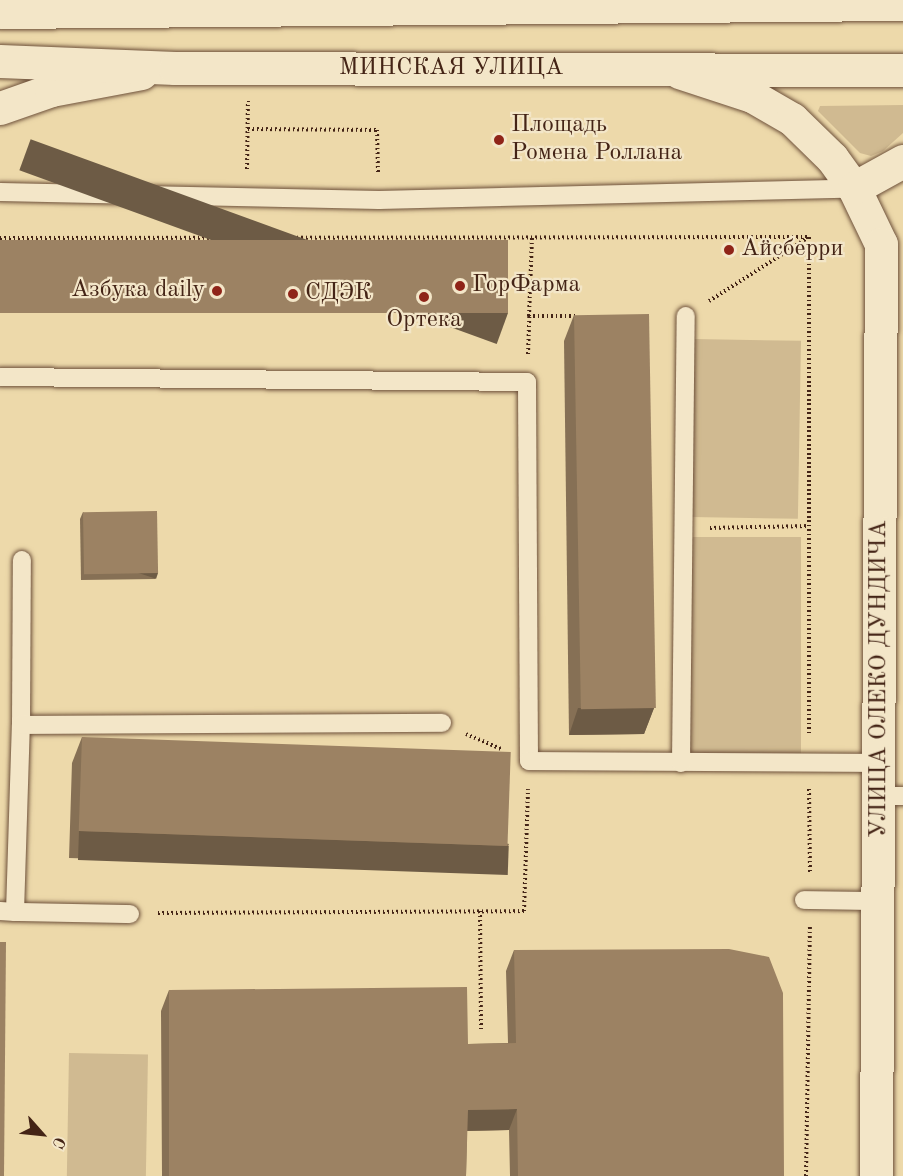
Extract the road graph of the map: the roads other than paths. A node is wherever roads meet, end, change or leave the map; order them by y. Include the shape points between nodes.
1 (125, 0) edge
2 (903, 4) edge
3 (165, 11) junction
4 (0, 12) edge
5 (0, 61) edge
6 (174, 68) junction
7 (666, 68) junction
8 (903, 70) edge
9 (0, 108) edge
10 (903, 162) edge
11 (854, 188) junction
12 (0, 192) edge
13 (686, 316) road end
14 (0, 377) edge
15 (22, 560) dead end
16 (442, 723) road end
17 (21, 725) junction
18 (681, 763) junction
19 (881, 763) junction
20 (892, 796) edge
21 (878, 900) junction
22 (807, 901) road end
23 (8, 911) edge
24 (130, 914) road end
25 (876, 1176) edge

1 - 3 main road
2 - 3 main road
3 - 4 main road
5 - 6 main road, МИНСКАЯ УЛИЦА
6 - 7 main road, МИНСКАЯ УЛИЦА
6 - 9 main road via 51,90
7 - 8 main road, МИНСКАЯ УЛИЦА
7 - 11 main road, УЛИЦА ОЛЕКО ДУНДИЧА via 752,96 792,119 832,158
10 - 11 main road
11 - 12 lane via 379,200
11 - 19 main road, УЛИЦА ОЛЕКО ДУНДИЧА via 881,244
13 - 18 lane
14 - 18 lane via 527,382 529,761
15 - 17 lane
16 - 17 lane
17 - 23 lane
18 - 19 lane
19 - 20 main road, УЛИЦА ОЛЕКО ДУНДИЧА
20 - 21 main road, УЛИЦА ОЛЕКО ДУНДИЧА
21 - 22 lane
21 - 25 main road, УЛИЦА ОЛЕКО ДУНДИЧА
23 - 24 lane

